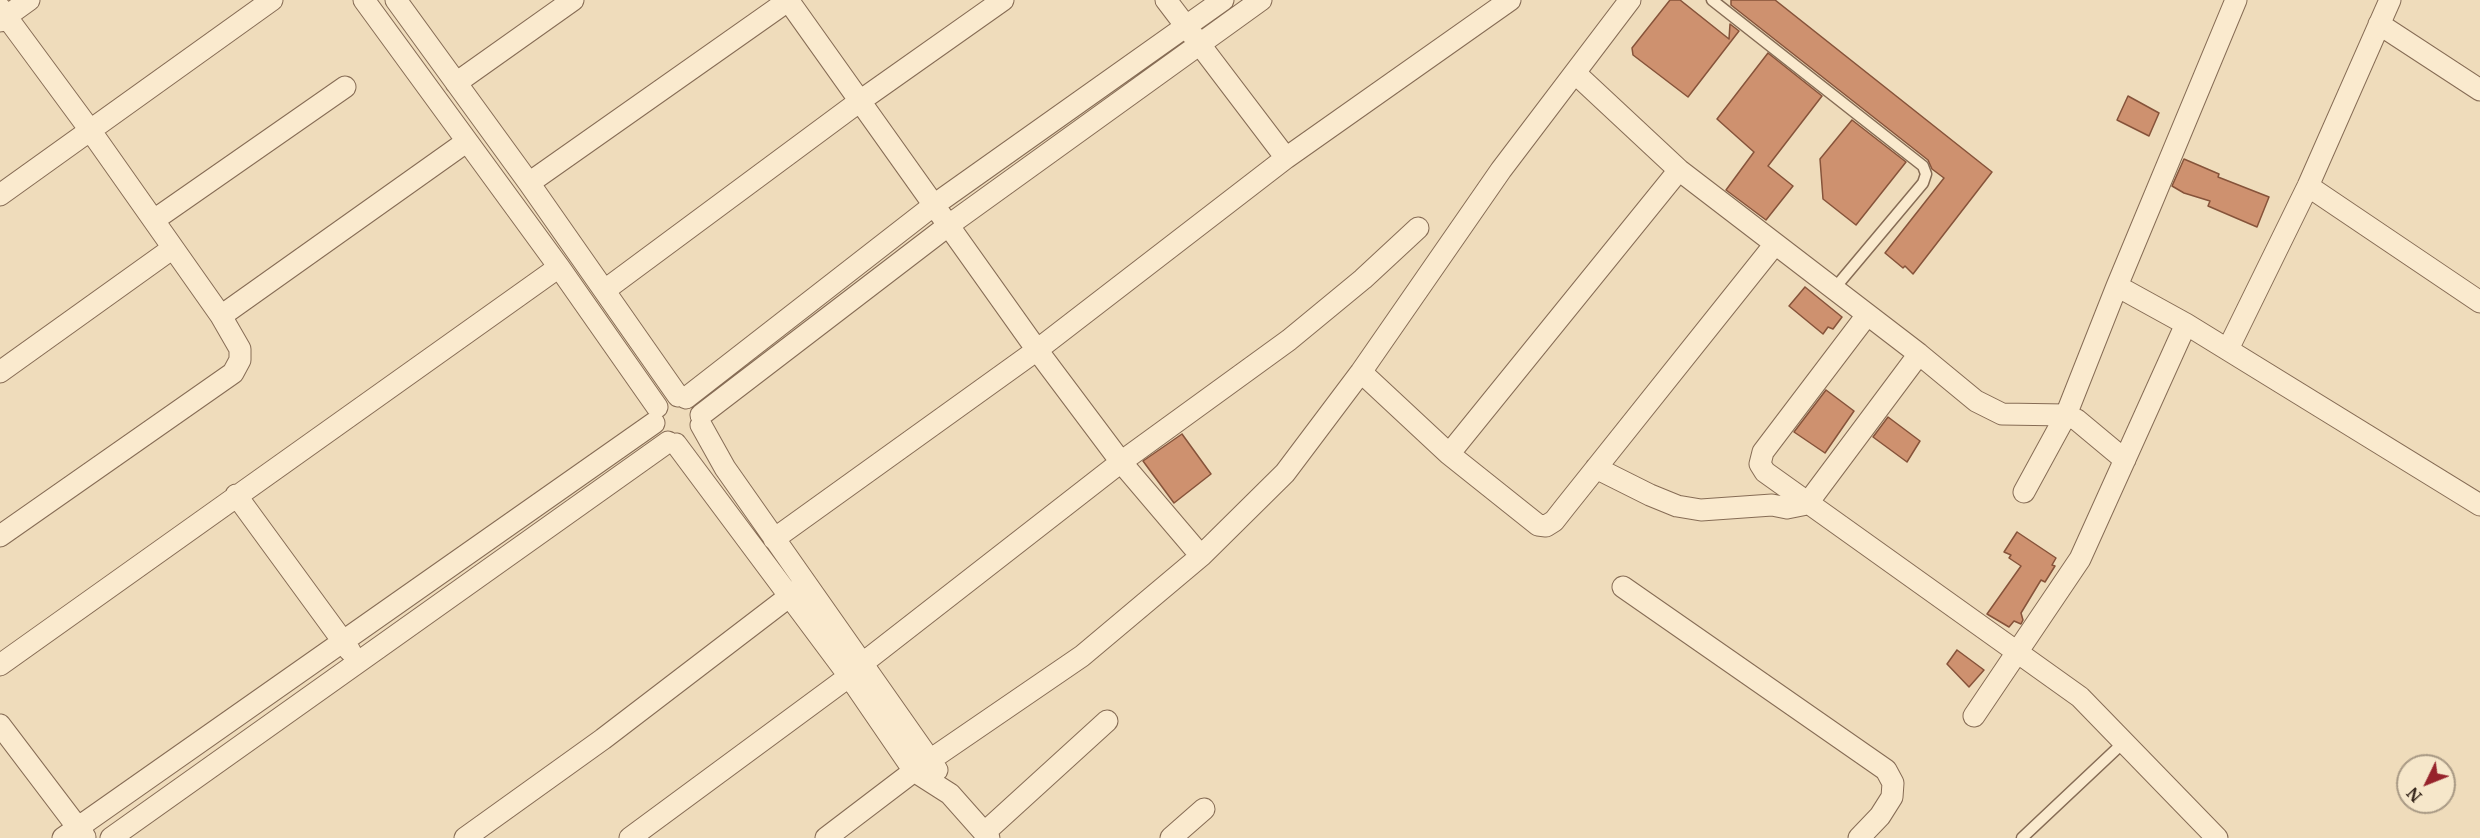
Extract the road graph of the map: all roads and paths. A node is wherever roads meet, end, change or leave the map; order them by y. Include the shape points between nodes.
1 (29, 0) edge
2 (272, 0) edge
3 (364, 0) edge
4 (396, 0) edge
5 (573, 0) edge
6 (788, 0) edge
7 (1003, 0) edge
8 (1166, 0) edge
9 (1223, 0) edge
10 (1261, 0) edge
11 (1510, 0) edge
12 (1630, 0) edge
13 (1712, 0) edge
14 (2236, 0) edge
15 (2390, 0) edge
16 (2, 15) edge
17 (2379, 24) junction
18 (1186, 27) junction
19 (1198, 44) junction
20 (1575, 73) junction
21 (456, 83) junction
22 (345, 87) dead end
23 (2480, 90) edge
24 (860, 101) junction
25 (90, 130) junction
26 (466, 142) junction
27 (1286, 158) junction
28 (1678, 170) junction
29 (529, 183) junction
30 (2308, 186) junction
31 (0, 195) edge
32 (934, 205) junction
33 (154, 220) junction
34 (949, 225) junction
35 (1418, 228) dead end
36 (1774, 244) junction
37 (173, 248) junction
38 (559, 267) junction
39 (2117, 285) junction
40 (1834, 289) junction
41 (605, 290) junction
42 (2480, 302) edge
43 (1867, 315) junction
44 (221, 316) junction
45 (2187, 324) junction
46 (2228, 349) junction
47 (1036, 350) junction
48 (1919, 354) junction
49 (0, 372) edge
50 (1361, 372) junction
51 (682, 397) junction
52 (656, 415) junction
53 (2066, 415) junction
54 (701, 420) junction
55 (672, 443) junction
56 (1449, 454) junction
57 (2125, 460) junction
58 (1121, 462) junction
59 (1596, 468) junction
60 (2024, 492) dead end
61 (236, 495) junction
62 (1807, 504) junction
63 (2480, 505) edge
64 (0, 536) edge
65 (774, 539) junction
66 (1201, 556) junction
67 (1623, 586) dead end
68 (798, 590) junction
69 (342, 641) junction
70 (2017, 653) junction
71 (357, 661) junction
72 (0, 665) edge
73 (856, 670) junction
74 (1974, 717) dead end
75 (1107, 721) dead end
76 (0, 725) edge
77 (2124, 742) junction
78 (923, 765) junction
79 (1204, 809) dead end
80 (75, 834) edge
81 (986, 835) edge
82 (111, 838) edge
83 (465, 838) edge
84 (630, 838) edge
85 (826, 838) edge
86 (1171, 838) edge
87 (1859, 838) edge
88 (2022, 838) edge
89 (2217, 838) edge

1 - 16 street
2 - 25 street
3 - 26 street
4 - 21 street
5 - 21 street
6 - 24 street
6 - 29 street
7 - 24 street
8 - 18 street
9 - 18 street
10 - 19 street
11 - 27 street
12 - 20 street
13 - 40 lane via 1923,166 1923,183
14 - 39 street
15 - 17 street
16 - 25 street
17 - 23 street
17 - 30 street
18 - 19 street
18 - 32 street
19 - 27 street
19 - 34 street
20 - 28 street
20 - 50 street via 1501,170
21 - 29 street
22 - 33 street
24 - 32 street
24 - 41 street
25 - 31 street
25 - 33 street
26 - 38 street
26 - 44 street
27 - 47 street
28 - 36 street
28 - 56 street
29 - 41 street
30 - 42 street
30 - 46 street
32 - 34 street
32 - 51 street
33 - 37 street
34 - 47 street
34 - 54 street
35 - 58 street via 1289,340
36 - 40 street
36 - 59 street
37 - 44 street
37 - 49 street
38 - 52 street
38 - 61 street
39 - 45 street
39 - 53 street
40 - 43 street
41 - 51 street
43 - 48 street
43 - 62 street via 1763,452 1760,464 1765,472
44 - 64 street via 240,349 240,360 233,373
45 - 46 street
45 - 57 street
46 - 63 street
47 - 58 street
47 - 65 street
48 - 53 street via 1988,409 2002,414
48 - 62 street
50 - 56 street
50 - 66 street via 1285,473
51 - 52 street via 670,397
51 - 54 street via 697,405
52 - 55 street via 661,438
52 - 69 street
53 - 57 street via 2078,420
53 - 60 street
54 - 55 street via 694,438
54 - 65 street via 725,468
55 - 68 street
55 - 71 street
56 - 59 street via 1538,525 1546,526
57 - 70 street via 2080,559
58 - 66 street
58 - 73 street
59 - 62 street via 1677,506 1701,510
61 - 69 street
61 - 72 street
62 - 70 street
65 - 68 street
66 - 78 street via 1082,656
67 - 87 street via 1886,770 1893,783 1892,797
68 - 73 street
68 - 83 street via 603,739
69 - 71 street
69 - 80 street
70 - 74 street
70 - 77 street via 2080,697
71 - 82 street
73 - 78 street
73 - 84 street
75 - 81 street
76 - 80 street
77 - 88 lane
77 - 89 street
78 - 81 street
78 - 85 street
79 - 86 street

